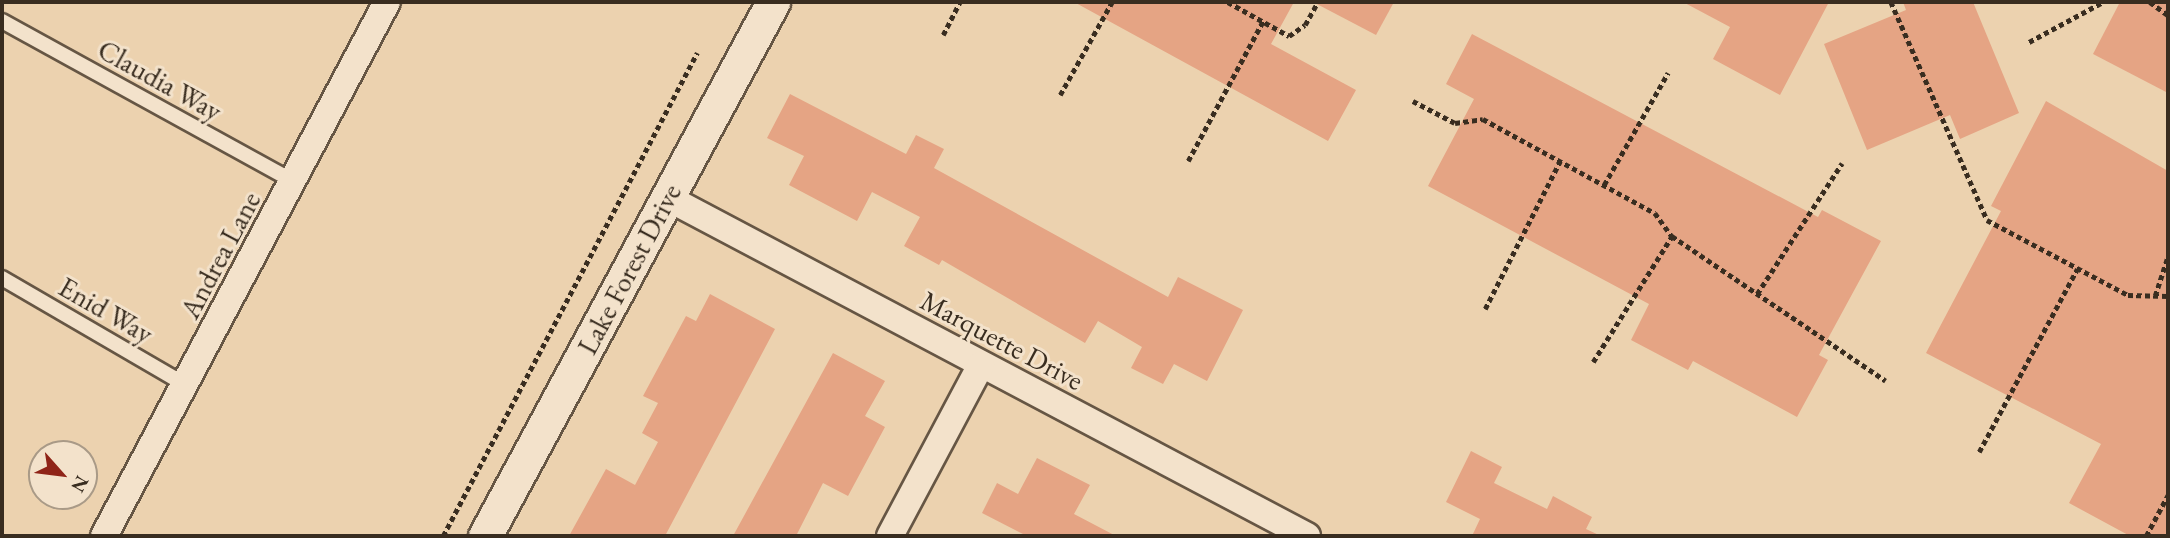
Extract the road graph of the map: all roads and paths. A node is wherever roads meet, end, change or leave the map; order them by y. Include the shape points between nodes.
1 (387, 2) edge
2 (773, 2) edge
3 (960, 2) edge
4 (1112, 2) edge
5 (1228, 2) edge
6 (1318, 2) edge
7 (1891, 2) edge
8 (2103, 2) edge
9 (2150, 2) edge
10 (2168, 15) edge
11 (2, 21) edge
12 (1263, 21) junction
13 (943, 35) dead end
14 (2029, 43) dead end
15 (697, 53) dead end
16 (1668, 72) dead end
17 (1060, 95) dead end
18 (1413, 101) dead end
19 (1188, 161) dead end
20 (1560, 161) junction
21 (1842, 163) dead end
22 (295, 182) junction
23 (1604, 185) junction
24 (668, 198) junction
25 (1672, 236) junction
26 (2168, 256) edge
27 (2077, 269) junction
28 (2, 278) edge
29 (1757, 294) junction
30 (2155, 296) junction
31 (2168, 296) edge
32 (1485, 309) dead end
33 (1593, 362) dead end
34 (981, 365) junction
35 (1886, 382) dead end
36 (186, 385) junction
37 (1979, 452) dead end
38 (2168, 495) edge
39 (1295, 534) edge
40 (104, 536) edge
41 (443, 536) edge
42 (485, 536) edge
43 (890, 536) edge
44 (2146, 536) edge

1 - 22 street, Andrea Lane
2 - 24 street, Lake Forest Drive
3 - 13 path
4 - 17 path
5 - 12 path
6 - 12 path via 1305,25 1289,36
7 - 27 path via 1987,220
8 - 14 path
9 - 10 path
11 - 22 lane, Claudia Way
12 - 19 path
15 - 41 path
16 - 23 path
18 - 20 path via 1455,123 1483,119
20 - 23 path
20 - 32 path
21 - 29 path
22 - 36 street, Andrea Lane
23 - 25 path via 1655,213
24 - 34 street, Marquette Drive
24 - 42 street, Lake Forest Drive
25 - 29 path
25 - 33 path
26 - 30 path
27 - 30 path via 2128,295
27 - 37 path
28 - 36 lane, Enid Way
29 - 35 path
30 - 31 path
34 - 39 street, Marquette Drive
34 - 43 street
36 - 40 street, Andrea Lane
38 - 44 path

